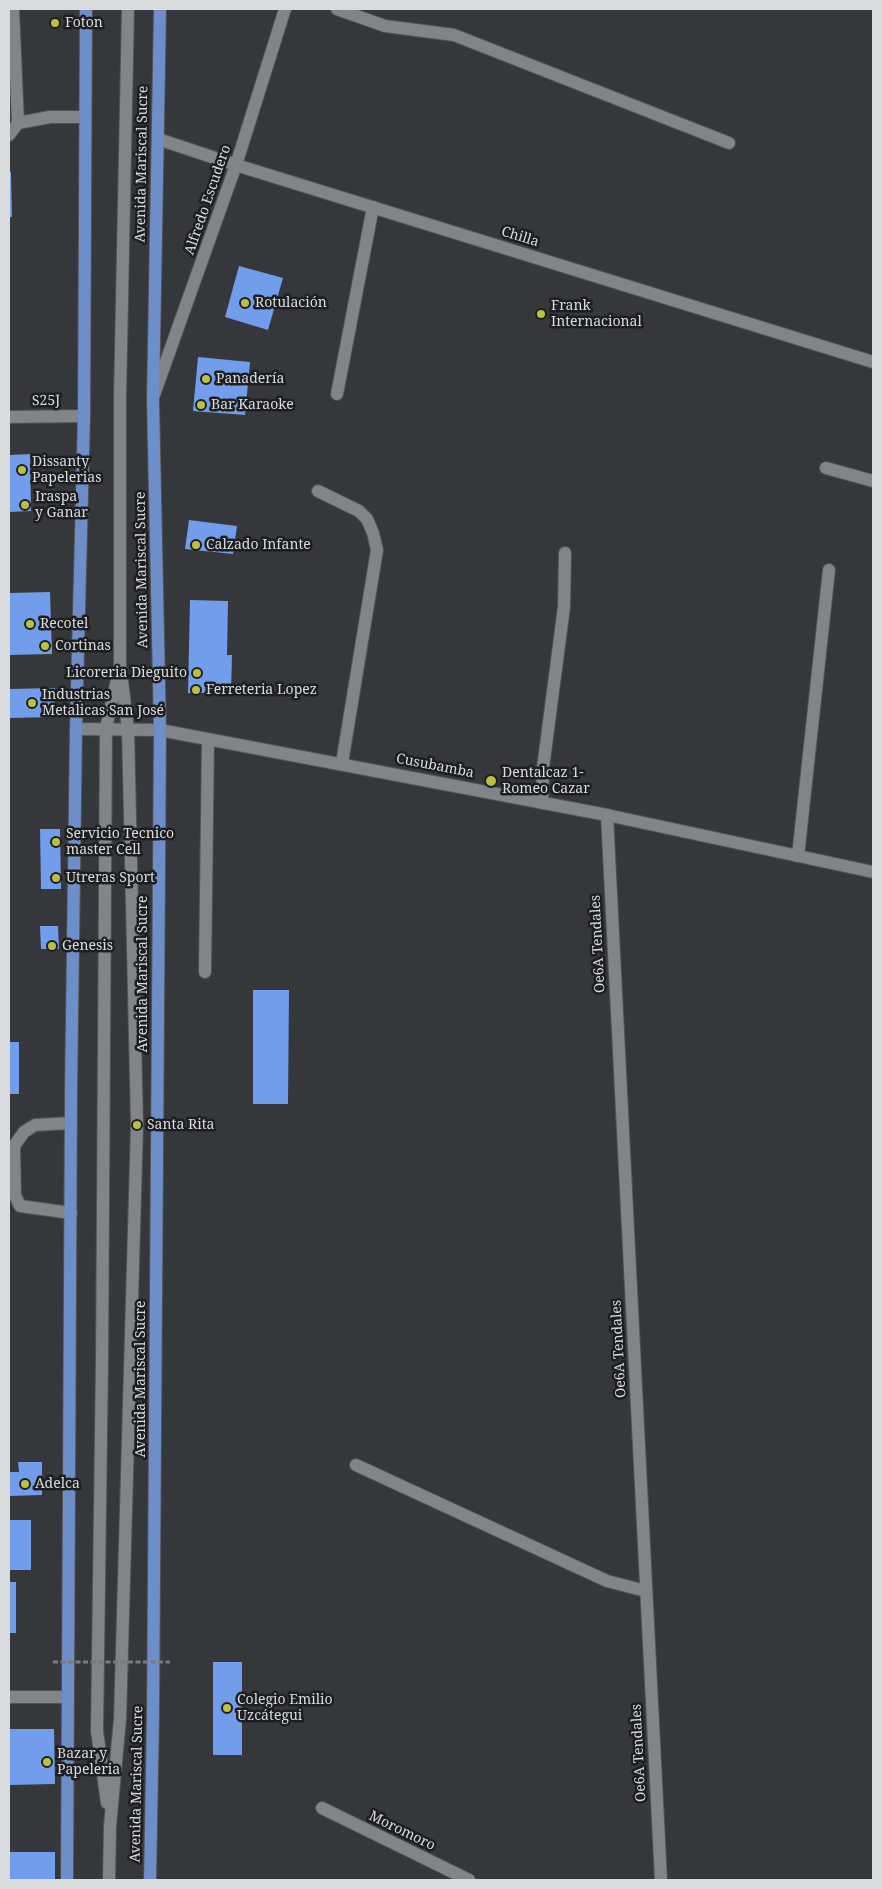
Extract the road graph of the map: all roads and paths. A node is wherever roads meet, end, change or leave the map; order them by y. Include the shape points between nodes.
1 (13, 9) edge
2 (86, 9) edge
3 (128, 9) edge
4 (160, 9) edge
5 (285, 9) edge
6 (337, 9) edge
7 (84, 117) junction
8 (18, 123) junction
9 (9, 135) edge
10 (158, 139) junction
11 (729, 143) dead end
12 (236, 165) junction
13 (373, 207) junction
14 (873, 362) edge
15 (337, 394) dead end
16 (153, 400) junction
17 (84, 416) junction
18 (9, 417) edge
19 (826, 468) dead end
20 (873, 481) edge
21 (318, 491) dead end
22 (565, 553) dead end
23 (830, 570) dead end
24 (120, 665) junction
25 (106, 728) junction
26 (76, 729) junction
27 (128, 729) junction
28 (160, 730) junction
29 (208, 739) junction
30 (342, 764) junction
31 (542, 803) junction
32 (606, 815) junction
33 (798, 856) junction
34 (873, 872) edge
35 (204, 972) dead end
36 (71, 1123) junction
37 (71, 1213) junction
38 (356, 1465) dead end
39 (646, 1591) junction
40 (53, 1662) dead end
41 (170, 1662) dead end
42 (9, 1697) edge
43 (68, 1697) junction
44 (322, 1808) dead end
45 (110, 1826) junction
46 (67, 1880) edge
47 (109, 1880) edge
48 (150, 1880) edge
49 (469, 1880) edge
50 (661, 1880) edge

1 - 8 street
2 - 7 main road
3 - 24 street via 120,398
4 - 10 main road, Avenida Mariscal Sucre
5 - 12 street, Alfredo Escudero
6 - 11 street via 385,26 454,34
7 - 8 street via 50,117
7 - 17 main road
8 - 9 street
10 - 12 street, Chilla
10 - 16 main road, Avenida Mariscal Sucre
12 - 13 street, Chilla
12 - 16 street, Alfredo Escudero
13 - 14 street, Chilla
13 - 15 street
16 - 28 main road, Avenida Mariscal Sucre
17 - 18 street, S25J
17 - 26 main road
19 - 20 street
21 - 30 street via 359,511 367,519 377,550
22 - 31 street via 564,607 543,768
23 - 33 street
24 - 25 street
24 - 27 street
25 - 26 street, Cusubamba
25 - 27 street, Cusubamba
25 - 45 street via 97,1731
26 - 36 main road
27 - 28 street, Cusubamba
27 - 45 street via 137,1125 120,1719
28 - 29 street, Cusubamba
28 - 48 main road, Avenida Mariscal Sucre
29 - 30 street, Cusubamba
29 - 35 street
30 - 31 street, Cusubamba
31 - 32 street, Cusubamba
32 - 33 street, Cusubamba
32 - 39 street, Oe6A Tendales
33 - 34 street, Cusubamba
36 - 37 main road
36 - 37 street via 35,1125 24,1132 14,1146 14,1195 20,1206
37 - 43 main road
38 - 39 street via 608,1581
39 - 50 street, Oe6A Tendales
40 - 41 path, bridge
42 - 43 street
43 - 46 main road
44 - 49 street, Moromoro
45 - 47 street

